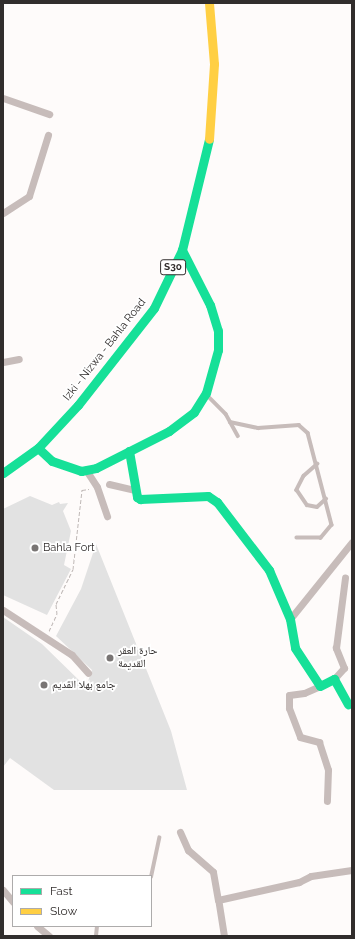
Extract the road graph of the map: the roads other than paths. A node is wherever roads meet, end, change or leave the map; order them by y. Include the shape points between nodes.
1 (209, 3) edge
2 (3, 98) edge
3 (49, 114) dead end
4 (48, 135) dead end
5 (3, 213) edge
6 (182, 250) junction
7 (19, 359) dead end
8 (3, 362) edge
9 (206, 393) junction
10 (230, 422) junction
11 (238, 436) dead end
12 (38, 448) junction
13 (129, 451) junction
14 (318, 464) junction
15 (86, 470) junction
16 (4, 471) edge
17 (109, 484) dead end
18 (136, 490) junction
19 (326, 499) junction
20 (107, 516) dead end
21 (297, 538) dead end
22 (352, 542) edge
23 (345, 578) dead end
24 (3, 610) edge
25 (290, 619) junction
26 (88, 673) dead end
27 (334, 679) junction
28 (320, 686) junction
29 (348, 704) dead end
30 (327, 801) dead end
31 (180, 832) dead end
32 (159, 838) dead end
33 (352, 870) edge
34 (151, 875) edge
35 (3, 890) edge
36 (218, 900) junction
37 (12, 901) edge
38 (38, 927) edge
39 (49, 936) edge
40 (224, 936) edge

1 - 6 street, Izki - Nizwa - Bahla Road / S30 via 214,64 210,128 200,186
2 - 3 street
4 - 5 street via 29,196
6 - 9 street via 210,305 218,331 218,350
6 - 12 street, Izki - Nizwa - Bahla Road / S30 via 154,308 78,405
7 - 8 street
9 - 10 lane
9 - 13 street via 194,412 169,431
10 - 11 lane
10 - 14 lane via 258,428 299,425 312,440
12 - 15 street via 52,461
12 - 16 street, Izki - Nizwa - Bahla Road / S30
13 - 15 street
13 - 18 street
14 - 19 lane
14 - 19 lane via 304,476 297,490 307,505 317,506
15 - 20 street via 97,486
17 - 18 street
18 - 25 street via 137,497 144,500 202,496 217,502 269,570
19 - 21 lane via 332,520 330,529 315,540
22 - 25 street
23 - 27 street via 336,648 344,668
24 - 26 street via 72,655
25 - 28 street via 295,648
27 - 28 street
27 - 29 street
28 - 30 street via 304,693 289,695 289,708 300,737 319,742 328,770
31 - 36 street via 188,850 213,872
32 - 34 lane
33 - 36 street
35 - 37 street
36 - 40 street
38 - 39 street

